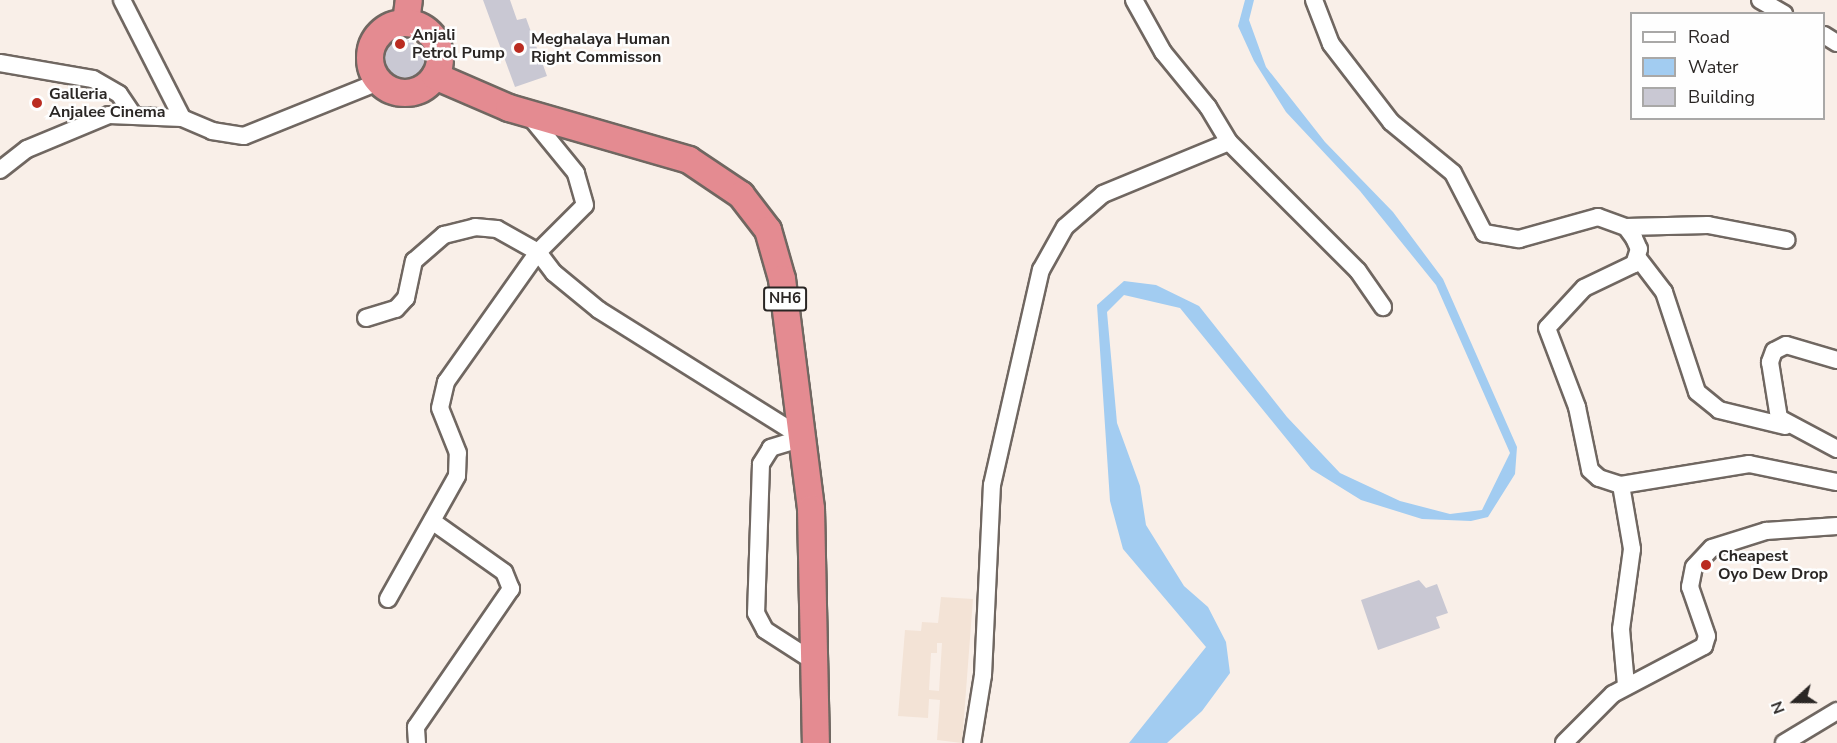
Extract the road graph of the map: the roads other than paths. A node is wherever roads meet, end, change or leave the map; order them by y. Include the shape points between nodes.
1 (122, 0) edge
2 (1134, 0) edge
3 (1314, 0) edge
4 (1760, 0) edge
5 (407, 12) edge
6 (1781, 12) edge
7 (0, 63) edge
8 (435, 76) junction
9 (378, 82) junction
10 (526, 112) junction
11 (132, 113) junction
12 (182, 118) junction
13 (1228, 142) junction
14 (0, 170) edge
15 (1626, 227) junction
16 (1787, 240) dead end
17 (538, 252) junction
18 (1638, 258) junction
19 (1383, 307) dead end
20 (366, 318) dead end
21 (1837, 360) edge
22 (1785, 426) junction
23 (803, 438) junction
24 (1837, 449) edge
25 (1837, 482) edge
26 (1621, 485) junction
27 (432, 521) junction
28 (1837, 526) edge
29 (388, 599) dead end
30 (810, 659) junction
31 (1626, 685) junction
32 (1837, 711) edge
33 (417, 743) edge
34 (816, 743) edge
35 (972, 743) edge
36 (1564, 743) edge
37 (1784, 743) edge

1 - 12 street
2 - 13 street via 1163,52 1208,107
3 - 15 street via 1331,44 1391,122 1453,173 1484,233 1518,239 1598,217
4 - 6 street
5 - 8 highway via 433,37 440,57
5 - 9 highway via 373,43 370,63
7 - 11 street via 93,79 120,94
8 - 9 highway via 408,94
8 - 10 highway, NH6
9 - 12 street via 244,136 212,131
10 - 17 street via 584,190 577,219
10 - 23 highway, NH6 via 689,159 714,174 756,212 776,251
11 - 12 street
11 - 14 street via 109,115 62,132
13 - 19 street via 1358,271
13 - 35 street via 1103,194 1065,227 1041,270 992,485 983,675
15 - 16 street via 1708,225
15 - 18 street via 1639,249
17 - 20 street via 497,229 476,227 444,235 414,261 406,298 396,309
17 - 23 street via 554,273 599,310
17 - 27 street via 446,382 440,408 459,464
18 - 22 street via 1664,292 1698,392 1719,410
18 - 26 street via 1628,270 1584,288 1547,328 1576,407 1590,470
21 - 22 street via 1793,345 1774,351 1772,392
22 - 24 street
23 - 30 highway, NH6 via 812,544
23 - 30 street via 771,448 761,464 756,613 765,630
25 - 26 street via 1749,464
26 - 31 street via 1632,549 1621,629
27 - 29 street
27 - 33 street via 504,572 511,589 416,727
28 - 31 street via 1766,531 1712,548 1694,567 1690,587 1707,636 1704,646
30 - 34 highway, NH6
31 - 36 street via 1595,708
32 - 37 street

